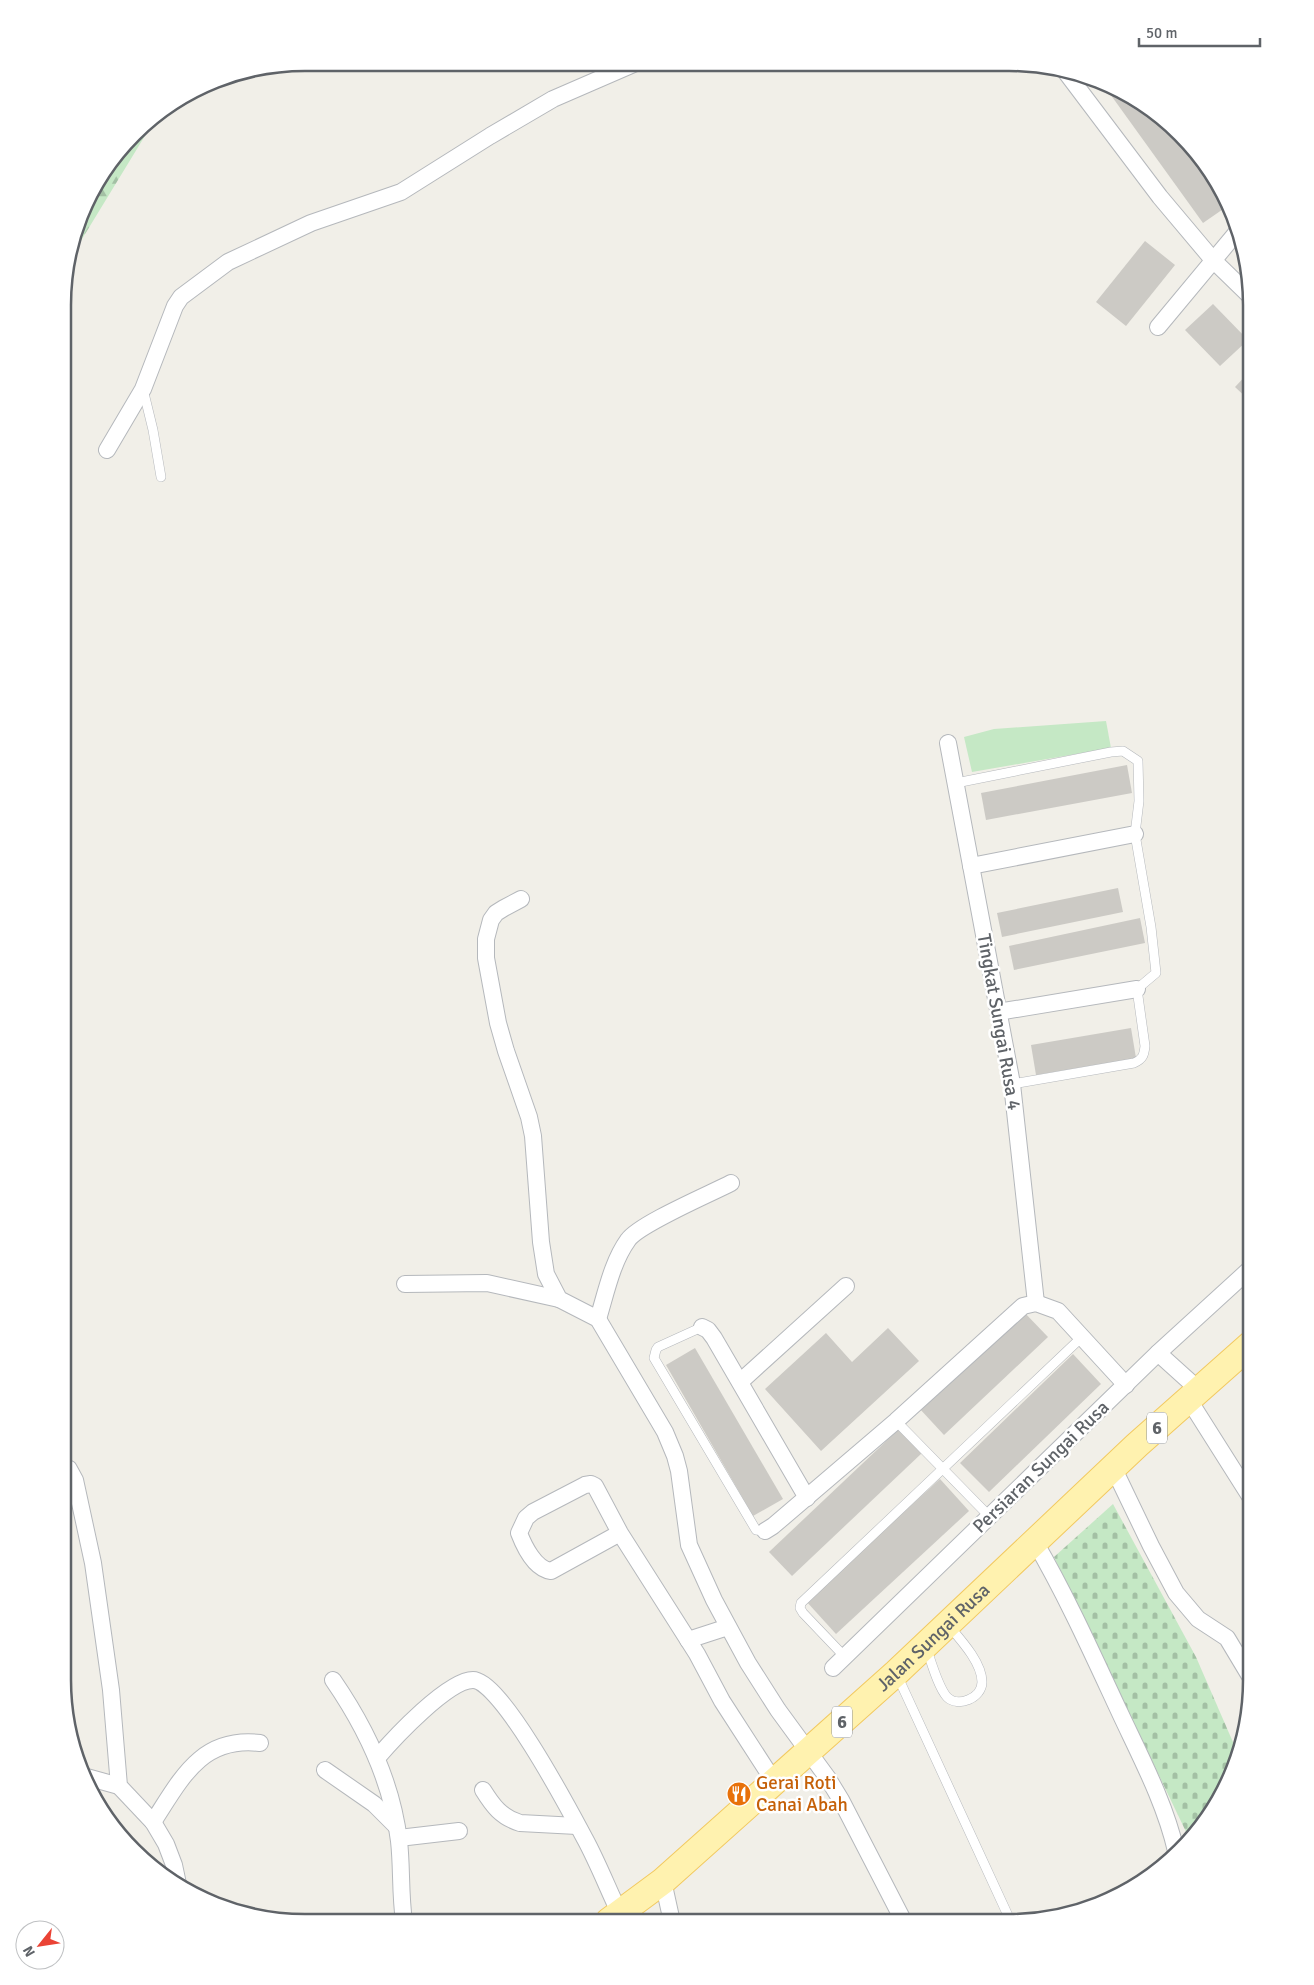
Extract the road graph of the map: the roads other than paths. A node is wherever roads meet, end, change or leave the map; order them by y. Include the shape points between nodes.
1 (619, 71) edge
2 (1072, 80) edge
3 (1232, 237) edge
4 (1212, 260) junction
5 (1242, 288) edge
6 (1158, 327) dead end
7 (143, 389) junction
8 (107, 450) dead end
9 (161, 478) dead end
10 (948, 743) dead end
11 (956, 783) junction
12 (1134, 834) junction
13 (971, 866) junction
14 (521, 900) dead end
15 (1137, 989) junction
16 (998, 1012) junction
17 (1012, 1084) junction
18 (731, 1183) dead end
19 (1243, 1275) edge
20 (405, 1284) dead end
21 (846, 1286) dead end
22 (558, 1299) junction
23 (1036, 1303) junction
24 (598, 1319) junction
25 (702, 1327) joint
26 (1083, 1336) junction
27 (1243, 1351) edge
28 (1158, 1353) junction
29 (740, 1382) junction
30 (1126, 1385) junction
31 (1194, 1395) junction
32 (896, 1421) junction
33 (1113, 1467) junction
34 (943, 1469) junction
35 (71, 1473) edge
36 (1243, 1484) edge
37 (807, 1498) junction
38 (990, 1517) junction
39 (765, 1531) joint
40 (620, 1533) junction
41 (1035, 1542) junction
42 (946, 1624) junction
43 (728, 1627) junction
44 (688, 1640) junction
45 (925, 1644) junction
46 (844, 1656) junction
47 (1243, 1664) edge
48 (833, 1668) dead end
49 (896, 1673) junction
50 (333, 1680) dead end
51 (260, 1744) dead end
52 (809, 1752) junction
53 (377, 1758) junction
54 (325, 1770) dead end
55 (93, 1779) edge
56 (774, 1782) junction
57 (118, 1786) junction
58 (483, 1790) dead end
59 (154, 1822) junction
60 (577, 1826) junction
61 (459, 1831) dead end
62 (397, 1832) junction
63 (1174, 1844) edge
64 (176, 1875) edge
65 (663, 1881) junction
66 (403, 1914) edge
67 (613, 1914) edge
68 (619, 1914) edge
69 (670, 1914) edge
70 (900, 1914) edge
71 (1007, 1914) edge

1 - 7 street via 553,99 401,192 311,223 228,262 181,297
2 - 4 street
3 - 4 street
4 - 5 street
4 - 6 street
7 - 8 street
7 - 9 lane
10 - 11 street, Tingkat Sungai Rusa 4
11 - 12 lane via 1123,751 1138,761 1139,801
11 - 13 street, Tingkat Sungai Rusa 4
12 - 13 street
12 - 15 lane via 1156,973
13 - 16 street, Tingkat Sungai Rusa 4
14 - 22 street via 496,913 491,920 486,958 498,1023 533,1136 541,1242 546,1274
15 - 16 street
15 - 17 lane via 1145,1046 1140,1060
16 - 17 street, Tingkat Sungai Rusa 4
17 - 23 street, Tingkat Sungai Rusa 4
18 - 24 street via 629,1238 620,1252
19 - 28 street, Persiaran Sungai Rusa
20 - 22 street via 487,1283
21 - 29 street
22 - 24 street
23 - 26 street via 1058,1311
23 - 32 street via 1019,1309
24 - 43 street via 665,1432 682,1485 689,1545
25 - 29 street via 714,1338
25 - 39 lane via 658,1347 654,1358 756,1530
26 - 30 street
26 - 34 lane
27 - 31 main road, Jalan Sungai Rusa / 6
28 - 30 street, Persiaran Sungai Rusa
28 - 31 street
29 - 37 street
30 - 38 street, Persiaran Sungai Rusa
31 - 33 main road, Jalan Sungai Rusa / 6
31 - 36 street
32 - 34 lane
32 - 37 street
33 - 41 main road, Jalan Sungai Rusa / 6
33 - 47 street via 1176,1593 1198,1619 1227,1638
34 - 38 lane
34 - 46 lane via 801,1602 803,1613
35 - 57 street via 93,1563 111,1690
37 - 39 street
38 - 46 street, Persiaran Sungai Rusa
40 - 40 street via 551,1571 536,1562 519,1533 533,1512 591,1484 598,1489
40 - 44 street
41 - 42 main road, Jalan Sungai Rusa / 6
41 - 63 street via 1058,1581 1144,1765 1170,1825
42 - 45 main road, Jalan Sungai Rusa / 6
42 - 45 lane via 963,1642 980,1672 982,1682 977,1694 962,1702 954,1702 947,1697
43 - 44 street
43 - 52 street via 778,1710
44 - 56 street via 722,1701
45 - 49 main road, Jalan Sungai Rusa / 6
46 - 48 street, Persiaran Sungai Rusa
49 - 52 main road, Jalan Sungai Rusa / 6
49 - 71 lane
50 - 53 street via 362,1725
51 - 59 street via 226,1745 201,1758 186,1773
52 - 56 main road, Jalan Sungai Rusa / 6
52 - 70 street via 841,1800
53 - 60 street via 409,1724 454,1686 480,1681 505,1704
53 - 62 street
54 - 62 street via 374,1804
55 - 57 street
56 - 65 main road, Jalan Sungai Rusa / 6
57 - 59 street
58 - 60 street via 499,1812 513,1821
59 - 64 street via 166,1844
60 - 67 street via 592,1854
61 - 62 street
62 - 66 street
65 - 68 main road, Jalan Sungai Rusa / 6
65 - 69 street

